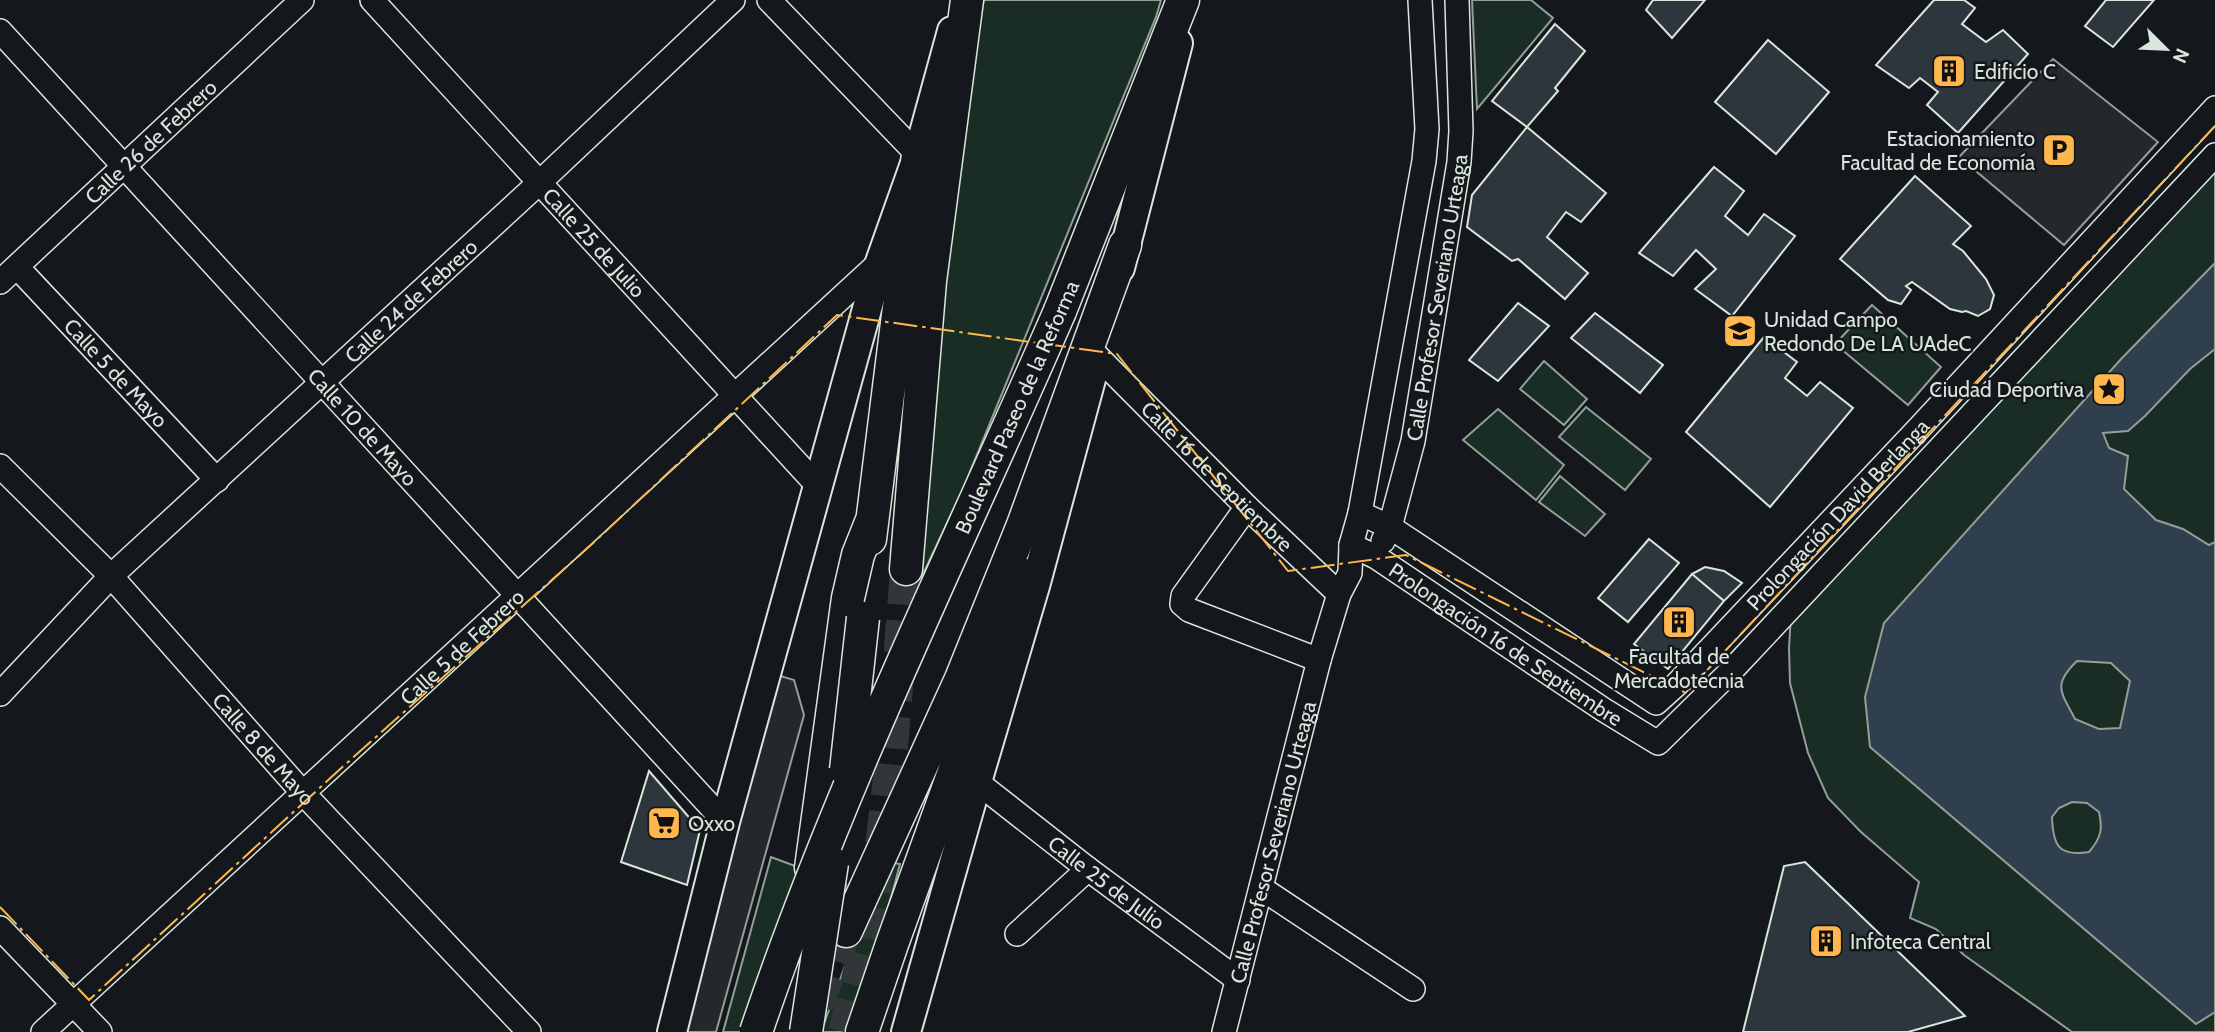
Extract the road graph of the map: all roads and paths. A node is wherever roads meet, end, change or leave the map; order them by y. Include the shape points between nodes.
1 (302, 0) edge
2 (372, 0) edge
3 (733, 0) edge
4 (769, 0) edge
5 (961, 0) edge
6 (967, 0) edge
7 (1185, 0) edge
8 (1420, 0) edge
9 (1457, 0) edge
10 (0, 31) edge
11 (2215, 108) edge
12 (1427, 129) junction
13 (1461, 131) junction
14 (918, 155) junction
15 (2215, 155) edge
16 (124, 167) junction
17 (540, 182) junction
18 (1125, 245) junction
19 (880, 262) junction
20 (8, 275) edge
21 (1097, 356) junction
22 (322, 383) junction
23 (734, 396) junction
24 (1072, 446) junction
25 (2, 473) edge
26 (217, 480) junction
27 (818, 486) junction
28 (1247, 507) junction
29 (1360, 513) junction
30 (872, 520) junction
31 (1390, 527) junction
32 (1351, 545) junction
33 (1376, 557) junction
34 (906, 569) tunnel mouth
35 (1350, 573) junction
36 (111, 576) junction
37 (1339, 594) junction
38 (518, 597) junction
39 (1319, 660) junction
40 (0, 694) edge
41 (1656, 703) joint
42 (1658, 743) joint
43 (976, 782) junction
44 (303, 793) junction
45 (725, 822) junction
46 (1088, 869) junction
47 (1261, 888) junction
48 (0, 928) edge
49 (846, 931) tunnel mouth
50 (1017, 934) dead end
51 (1238, 980) junction
52 (1413, 989) dead end
53 (73, 1003) junction
54 (910, 1029) edge
55 (43, 1032) edge
56 (100, 1032) edge
57 (529, 1032) edge
58 (672, 1032) edge
59 (756, 1032) edge
60 (789, 1032) edge
61 (806, 1032) edge
62 (862, 1032) edge
63 (1224, 1032) edge

1 - 16 street, Calle 26 de Febrero
2 - 17 street, Calle 25 de Julio
3 - 17 street, Calle 24 de Febrero
4 - 14 street
5 - 14 main road
6 - 34 highway via 930,281
7 - 18 main road, Boulevard Paseo de la Reforma via 1178,44
7 - 59 highway, Boulevard Paseo de la Reforma, bridge via 1060,311 832,827
8 - 12 street, Calle Profesor Severiano Urteaga
9 - 13 street, Calle Profesor Severiano Urteaga
10 - 16 street, Calle 10 de Mayo
11 - 41 street, Prolongación David Berlanga
12 - 13 street
12 - 29 street, Calle Profesor Severiano Urteaga
13 - 31 street, Calle Profesor Severiano Urteaga via 1413,441
14 - 19 main road
14 - 30 highway
15 - 42 street, Prolongación David Berlanga
16 - 20 street, Calle 26 de Febrero
16 - 22 street, Calle 10 de Mayo
17 - 22 street, Calle 24 de Febrero
17 - 23 street, Calle 25 de Julio
18 - 21 main road, Boulevard Paseo de la Reforma
18 - 49 highway via 1023,525 961,679
19 - 23 street, Calle 5 de Febrero
19 - 27 main road
20 - 26 street, Calle 5 de Mayo
21 - 24 main road, Boulevard Paseo de la Reforma
21 - 28 street, Calle 16 de Septiembre
22 - 26 street, Calle 24 de Febrero
22 - 38 street, Calle 10 de Mayo
23 - 27 street, Calle 25 de Julio
23 - 38 street, Calle 5 de Febrero
24 - 43 main road, Boulevard Paseo de la Reforma
24 - 62 highway
25 - 36 street, Calle 8 de Mayo
26 - 36 street, Calle 24 de Febrero
27 - 45 main road
28 - 37 street, Calle 16 de Septiembre
28 - 39 street via 1183,596 1182,604
29 - 31 street, Prolongación 16 de Septiembre
29 - 32 street, Calle Profesor Severiano Urteaga
30 - 60 highway, bridge via 852,575
30 - 61 highway, bridge via 853,718
31 - 33 street, Calle Profesor Severiano Urteaga
31 - 41 street, Prolongación 16 de Septiembre
32 - 33 street, Prolongación 16 de Septiembre
32 - 35 street, Calle Profesor Severiano Urteaga
33 - 35 street
33 - 42 street, Prolongación 16 de Septiembre
35 - 37 street, Calle Profesor Severiano Urteaga
36 - 40 street, Calle 24 de Febrero
36 - 44 street, Calle 8 de Mayo
37 - 39 street, Calle Profesor Severiano Urteaga
38 - 44 street, Calle 5 de Febrero
38 - 45 street, Calle 10 de Mayo
39 - 47 street, Calle Profesor Severiano Urteaga
43 - 46 street, Calle 25 de Julio
43 - 54 main road, Boulevard Paseo de la Reforma
44 - 53 street, Calle 5 de Febrero
44 - 57 street, Calle 8 de Mayo
45 - 58 main road
46 - 50 street
46 - 51 street, Calle 25 de Julio
47 - 51 street, Calle Profesor Severiano Urteaga
47 - 52 street
48 - 53 street
51 - 63 street, Calle Profesor Severiano Urteaga
53 - 55 street, Calle 5 de Febrero
53 - 56 street

